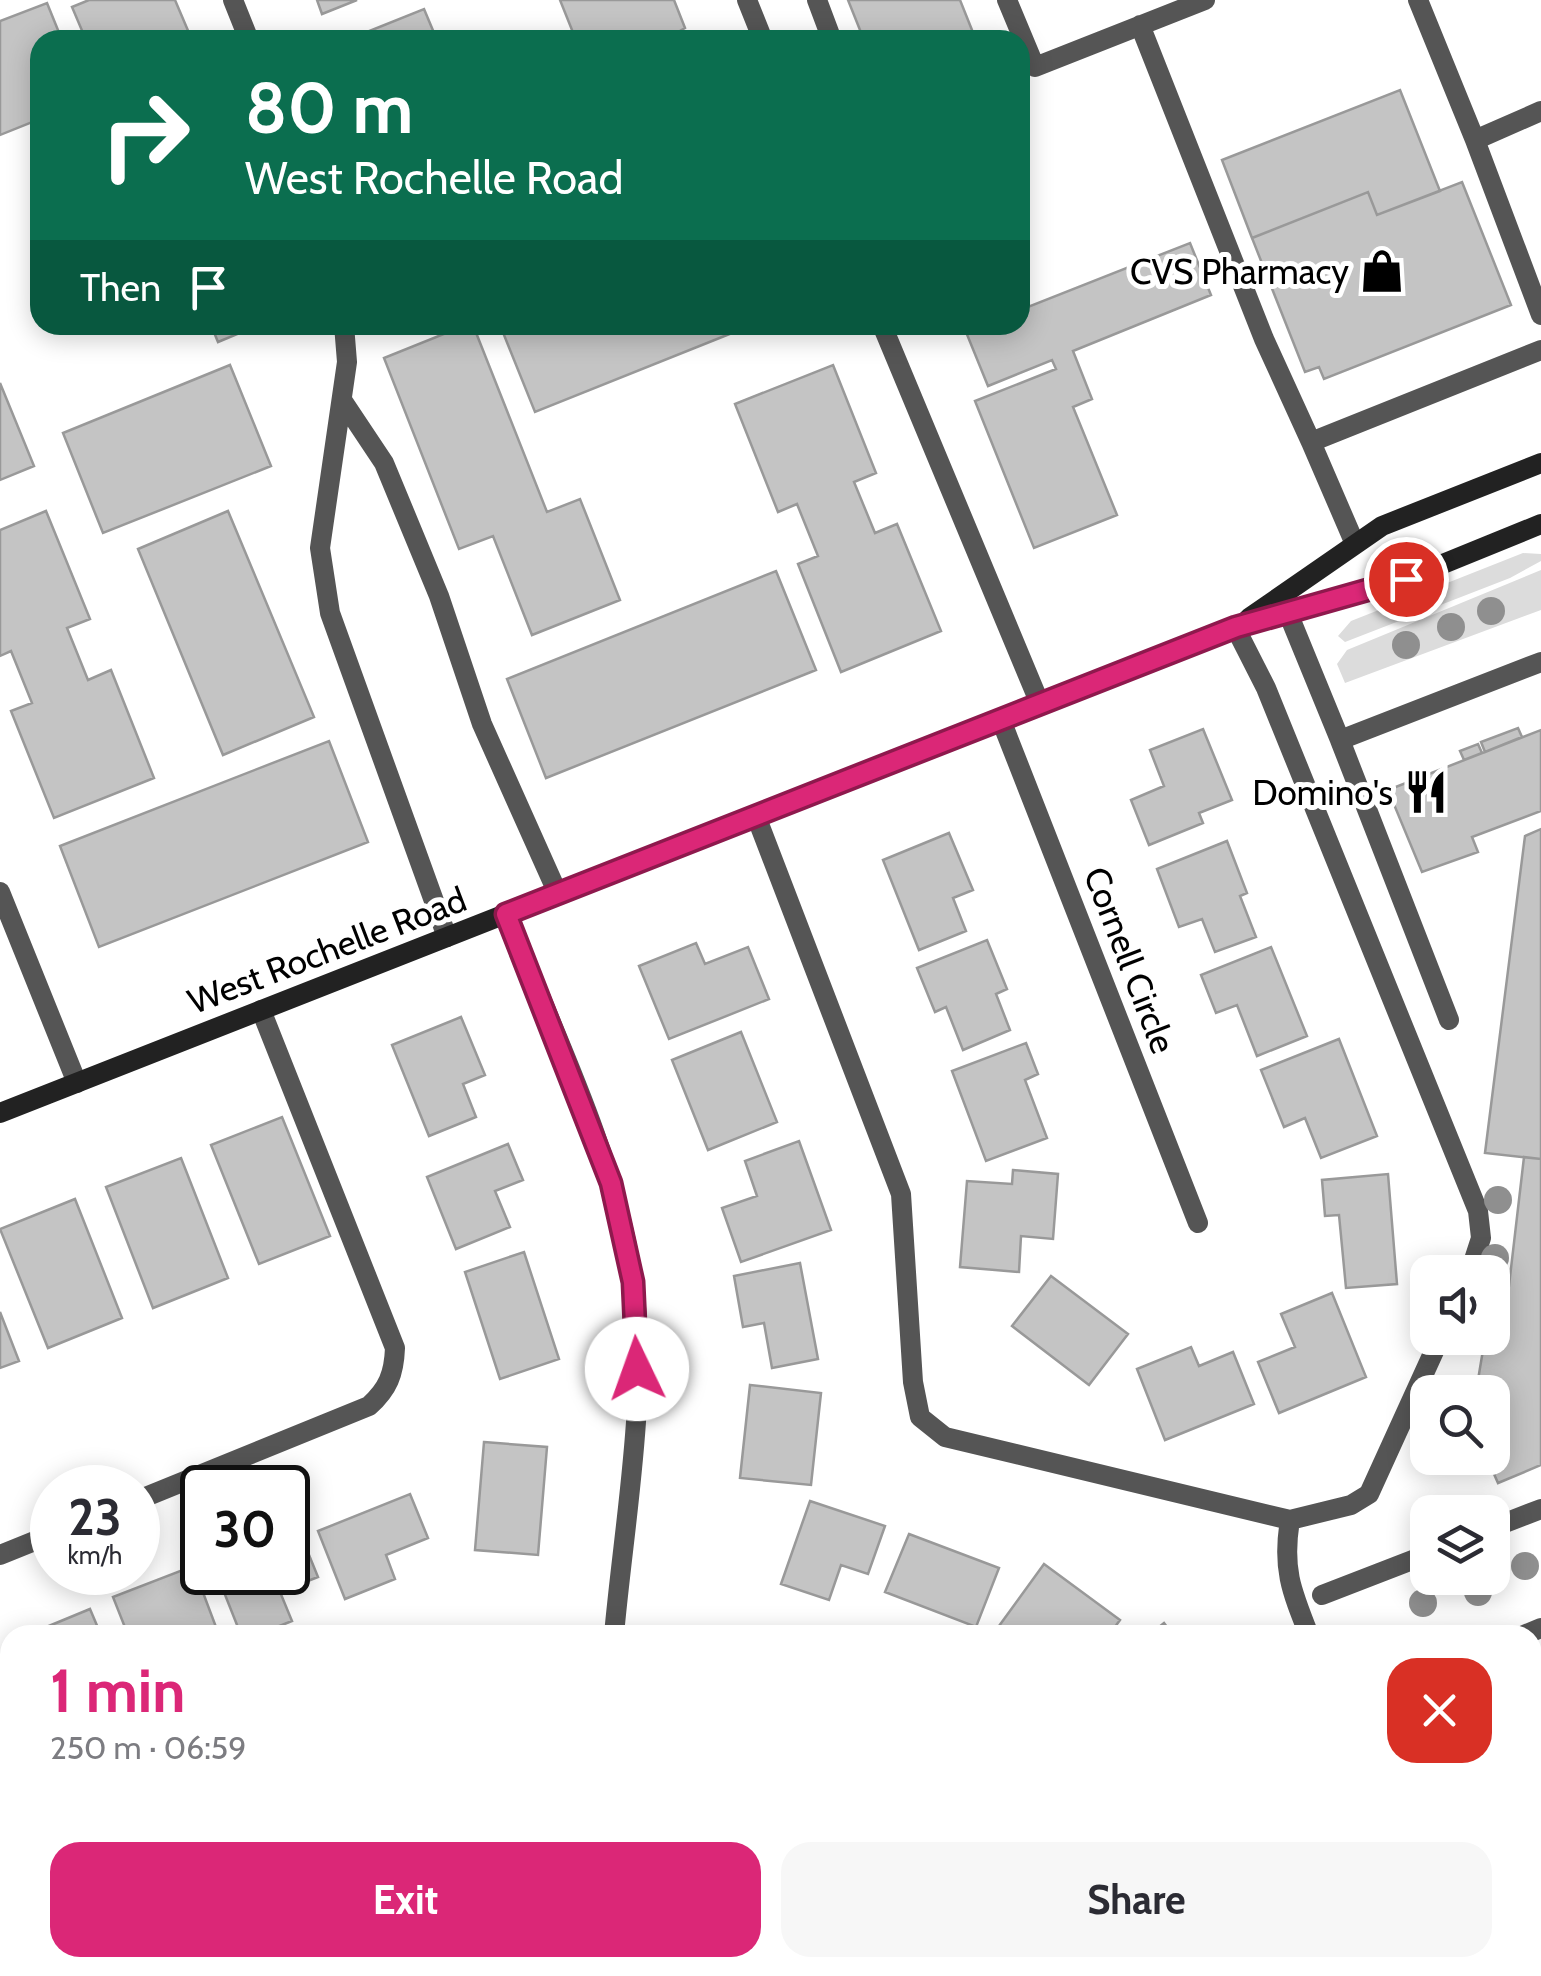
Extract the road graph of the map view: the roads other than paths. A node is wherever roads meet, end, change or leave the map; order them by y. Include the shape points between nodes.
1 (233, 0) edge
2 (747, 0) edge
3 (817, 0) edge
4 (1007, 0) edge
5 (1205, 0) edge
6 (1418, 0) edge
7 (1140, 25) junction
8 (244, 30) edge
9 (759, 30) edge
10 (828, 30) edge
11 (1016, 30) edge
12 (1030, 69) edge
13 (1541, 111) edge
14 (1474, 140) junction
15 (1541, 314) edge
16 (345, 335) edge
17 (886, 335) edge
18 (1541, 350) edge
19 (342, 400) junction
20 (1310, 442) junction
21 (1541, 463) edge
22 (1541, 524) edge
23 (1355, 544) junction
24 (1288, 613) junction
25 (1236, 627) junction
26 (1541, 662) edge
27 (1040, 704) junction
28 (1001, 720) junction
29 (1340, 740) junction
30 (756, 816) junction
31 (0, 892) edge
32 (558, 894) junction
33 (506, 914) junction
34 (447, 938) junction
35 (261, 1010) junction
36 (1449, 1020) dead end
37 (77, 1083) junction
38 (0, 1114) edge
39 (1198, 1223) dead end
40 (1476, 1255) edge
41 (1432, 1355) edge
42 (160, 1491) edge
43 (1541, 1510) edge
44 (1290, 1520) junction
45 (1510, 1521) edge
46 (30, 1543) edge
47 (0, 1555) edge
48 (1410, 1561) edge
49 (1322, 1595) dead end
50 (615, 1625) edge
51 (1305, 1625) edge

1 - 8 street
2 - 9 street
3 - 10 street
4 - 11 street
5 - 7 street
6 - 14 street
7 - 12 street
7 - 20 street
13 - 14 street
14 - 15 street
16 - 19 street
17 - 27 street
18 - 20 street
19 - 32 street via 384,464 482,724
19 - 34 street via 320,548 330,613
20 - 23 street
21 - 23 main road, West Rochelle Road via 1382,526
22 - 24 main road, West Rochelle Road via 1406,579
23 - 25 main road, West Rochelle Road
24 - 25 main road, West Rochelle Road
24 - 29 street
25 - 27 main road, West Rochelle Road
25 - 40 street via 1478,1210
26 - 29 street
27 - 28 main road, West Rochelle Road
28 - 30 main road, West Rochelle Road
28 - 39 street, Cornell Circle
29 - 36 street
30 - 32 main road, West Rochelle Road
30 - 44 street via 900,1194 920,1416 945,1437
31 - 37 street
32 - 33 main road, West Rochelle Road
33 - 34 main road, West Rochelle Road
33 - 50 street via 611,1183 633,1282 637,1369
34 - 35 main road, West Rochelle Road
35 - 37 main road, West Rochelle Road
35 - 42 street via 395,1348 394,1368 385,1392 369,1406
37 - 38 main road, West Rochelle Road
41 - 44 street via 1369,1494 1351,1506
43 - 45 street
44 - 51 street via 1286,1570
46 - 47 street
48 - 49 street

